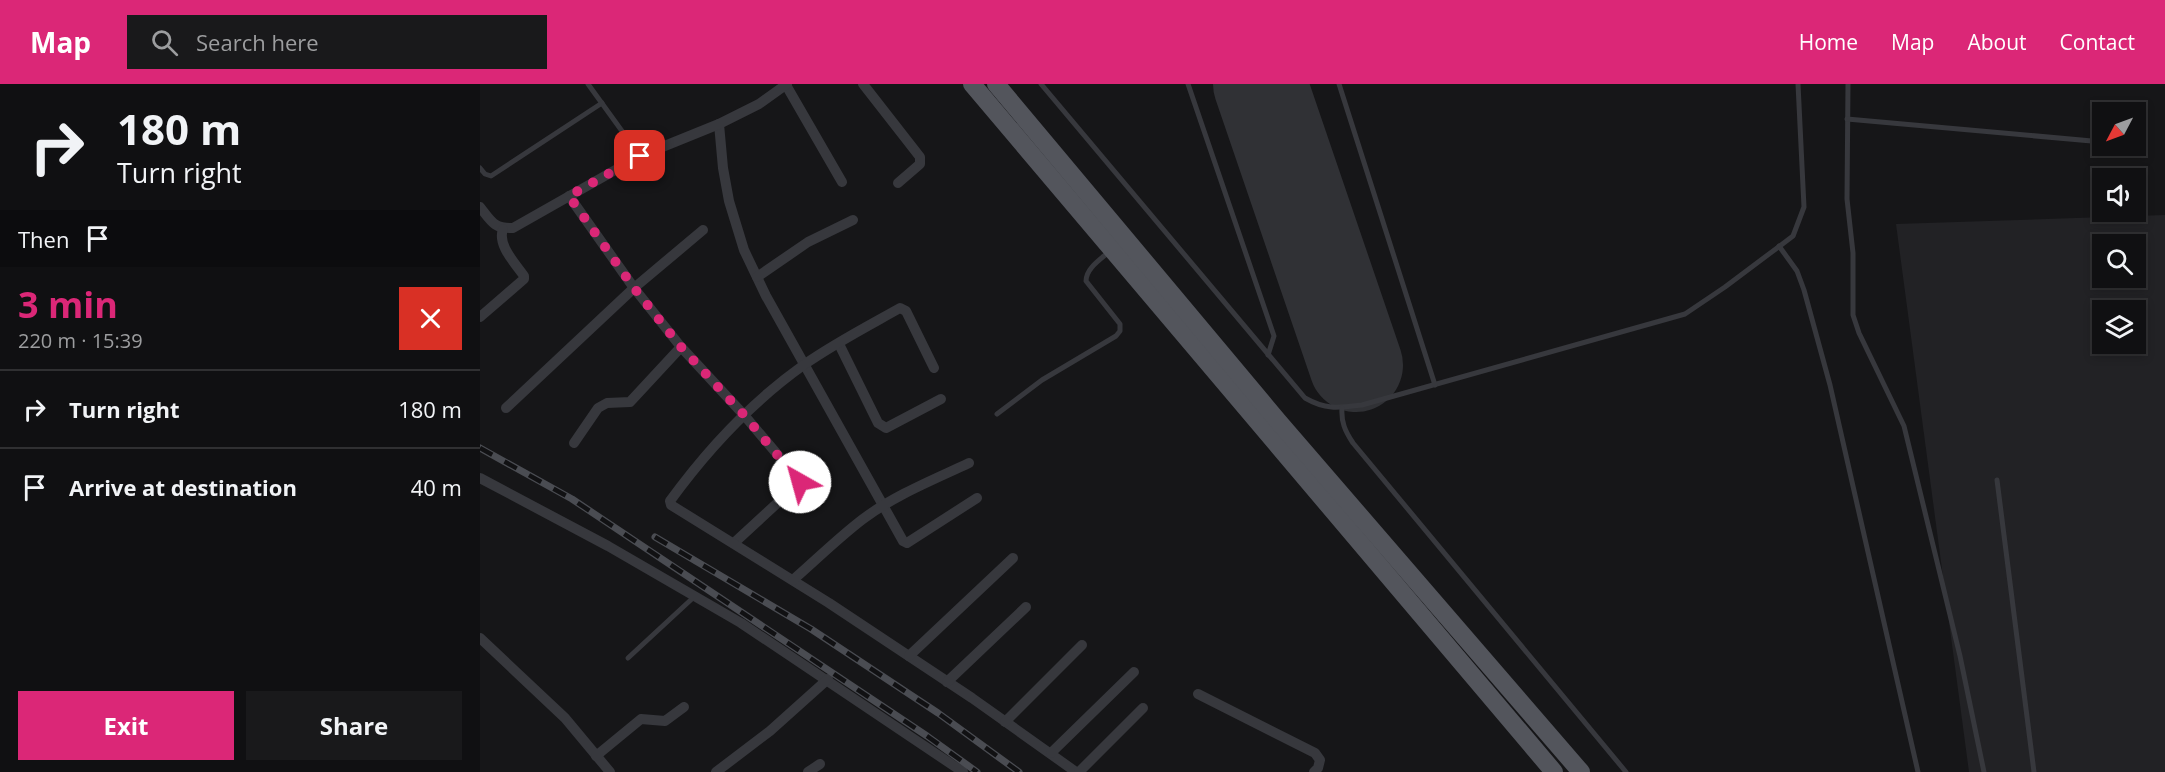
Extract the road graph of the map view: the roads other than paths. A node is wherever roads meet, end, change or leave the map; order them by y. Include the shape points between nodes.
1 (588, 84) edge
2 (863, 84) edge
3 (972, 84) edge
4 (996, 84) edge
5 (1041, 84) edge
6 (1188, 84) edge
7 (1339, 84) edge
8 (1798, 84) edge
9 (1848, 84) edge
10 (787, 85) edge
11 (602, 103) junction
12 (1847, 119) junction
13 (720, 124) junction
14 (2092, 141) edge
15 (640, 156) junction
16 (480, 168) edge
17 (842, 182) dead end
18 (898, 183) dead end
19 (569, 196) junction
20 (481, 210) edge
21 (853, 220) dead end
22 (503, 228) junction
23 (703, 230) dead end
24 (1779, 246) junction
25 (1112, 249) junction
26 (757, 277) junction
27 (634, 288) junction
28 (480, 317) edge
29 (838, 344) junction
30 (681, 347) junction
31 (1268, 355) junction
32 (805, 365) junction
33 (934, 368) dead end
34 (1435, 385) junction
35 (941, 399) dead end
36 (506, 408) dead end
37 (1342, 408) junction
38 (997, 414) dead end
39 (744, 415) junction
40 (574, 443) dead end
41 (969, 463) dead end
42 (480, 478) edge
43 (1997, 480) dead end
44 (977, 498) dead end
45 (882, 506) junction
46 (734, 543) junction
47 (1013, 558) dead end
48 (793, 580) junction
49 (695, 596) junction
50 (1026, 607) dead end
51 (480, 638) edge
52 (1082, 645) dead end
53 (909, 656) junction
54 (628, 657) dead end
55 (1134, 672) dead end
56 (828, 680) junction
57 (947, 682) junction
58 (1198, 694) dead end
59 (684, 708) dead end
60 (1143, 708) dead end
61 (1005, 722) junction
62 (1051, 753) junction
63 (596, 756) junction
64 (820, 764) dead end
65 (610, 772) edge
66 (716, 772) edge
67 (808, 772) edge
68 (963, 772) edge
69 (1077, 772) edge
70 (1314, 772) edge
71 (1554, 772) edge
72 (1581, 772) edge
73 (1626, 772) edge
74 (1918, 772) edge
75 (1984, 772) edge
76 (2034, 772) edge

1 - 11 lane
2 - 18 street via 920,157 920,164
3 - 25 main road
4 - 72 main road via 1278,421
5 - 31 lane
6 - 31 lane via 1274,336
7 - 34 lane
8 - 24 lane via 1804,207 1793,236
9 - 12 lane
10 - 13 street
10 - 17 street
11 - 15 lane
11 - 16 lane via 490,176
12 - 14 lane
12 - 75 lane via 1853,315 1905,426
13 - 15 street
13 - 26 street via 729,201
15 - 19 street
19 - 22 street via 513,228
19 - 27 street
20 - 22 street via 493,224
21 - 26 street via 808,242
22 - 28 street via 503,244 524,279
23 - 27 street
24 - 34 lane via 1685,314
24 - 74 lane via 1797,271 1804,290 1830,385
25 - 38 lane via 1089,270 1086,281 1120,324 1120,331 1036,384
25 - 71 main road
26 - 32 street
27 - 30 street
27 - 36 street
29 - 32 street
29 - 33 street via 900,308
29 - 35 street via 882,427
30 - 39 street
30 - 40 street via 630,402 608,403 598,408
31 - 37 lane via 1305,398 1317,405
32 - 39 street
32 - 45 street
34 - 37 lane
37 - 73 lane via 1345,431 1353,443
39 - 46 street via 800,482
39 - 46 street via 670,501 672,506
41 - 45 street
42 - 49 street
43 - 76 lane
44 - 45 street via 907,543
45 - 48 street
46 - 48 street
47 - 53 street
48 - 53 street
49 - 54 lane
49 - 56 street
50 - 57 street
51 - 63 street via 565,718
52 - 61 street
53 - 57 street
55 - 62 street
56 - 66 street
56 - 68 street
57 - 61 street
58 - 70 street via 1315,753 1320,760
59 - 63 street via 665,721 641,719
60 - 69 street
61 - 62 street
62 - 69 street
63 - 65 street
64 - 67 street

